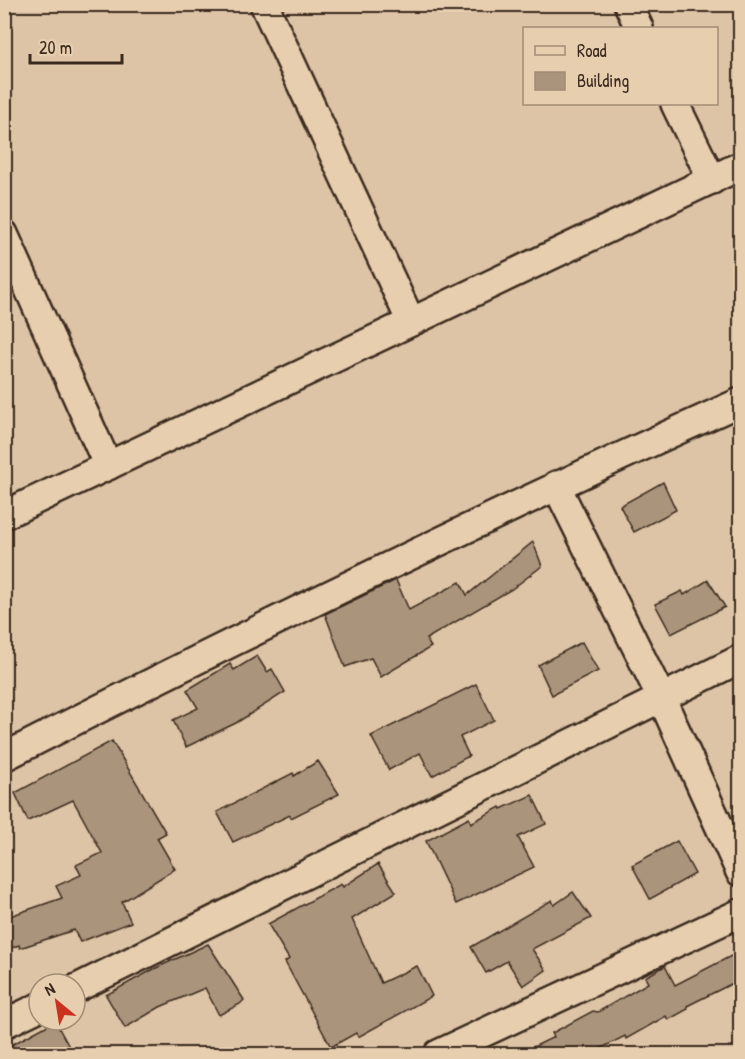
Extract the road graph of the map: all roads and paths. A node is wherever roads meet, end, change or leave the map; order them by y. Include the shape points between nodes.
1 (264, 4) edge
2 (628, 4) edge
3 (639, 27) edge
4 (675, 105) edge
5 (741, 166) edge
6 (712, 180) junction
7 (4, 234) edge
8 (411, 322) junction
9 (741, 402) edge
10 (108, 466) junction
11 (556, 485) junction
12 (4, 515) edge
13 (741, 660) edge
14 (661, 697) junction
15 (4, 756) edge
16 (741, 872) edge
17 (741, 913) edge
18 (87, 983) edge
19 (27, 1013) edge
20 (4, 1024) edge
21 (438, 1054) edge

1 - 8 street
2 - 3 street
4 - 6 street
5 - 6 street
6 - 8 street
7 - 10 street
8 - 10 street
9 - 11 street
10 - 12 street
11 - 14 street
11 - 15 street
13 - 14 street
14 - 16 street
14 - 18 street
17 - 21 street
19 - 20 street

